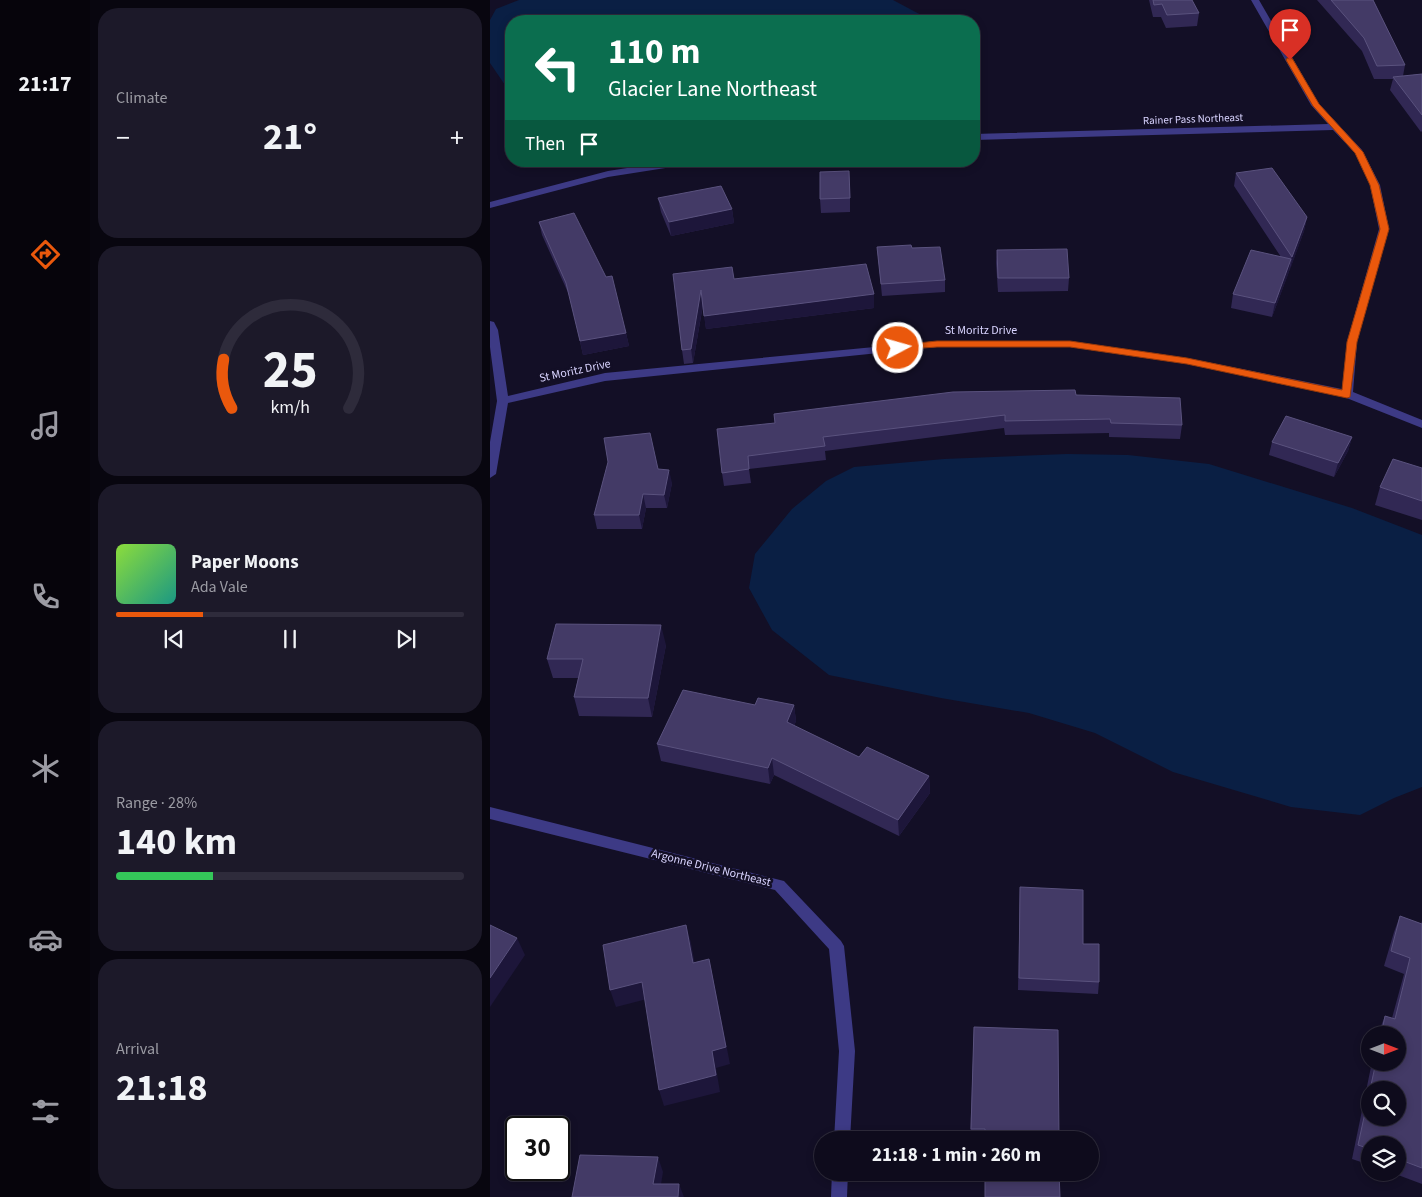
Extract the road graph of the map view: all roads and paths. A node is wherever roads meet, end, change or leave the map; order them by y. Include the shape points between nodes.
1 (1255, 0) edge
2 (1336, 127) junction
3 (980, 137) edge
4 (653, 167) edge
5 (490, 205) edge
6 (490, 324) edge
7 (1347, 394) junction
8 (504, 401) junction
9 (1422, 424) edge
10 (490, 474) edge
11 (490, 813) edge
12 (843, 1131) edge
13 (840, 1181) edge
14 (839, 1197) edge

1 - 2 street via 1315,105
2 - 3 street, Rainer Pass Northeast
2 - 7 street via 1359,152 1375,185 1384,229 1352,342
4 - 5 street via 608,174
6 - 8 street via 494,330
7 - 8 street, St Moritz Drive via 1187,361 1070,344 937,344 605,377
7 - 9 street, St Moritz Drive
8 - 10 street
11 - 12 street, Argonne Drive Northeast via 779,885 836,946 847,1051
13 - 14 street

